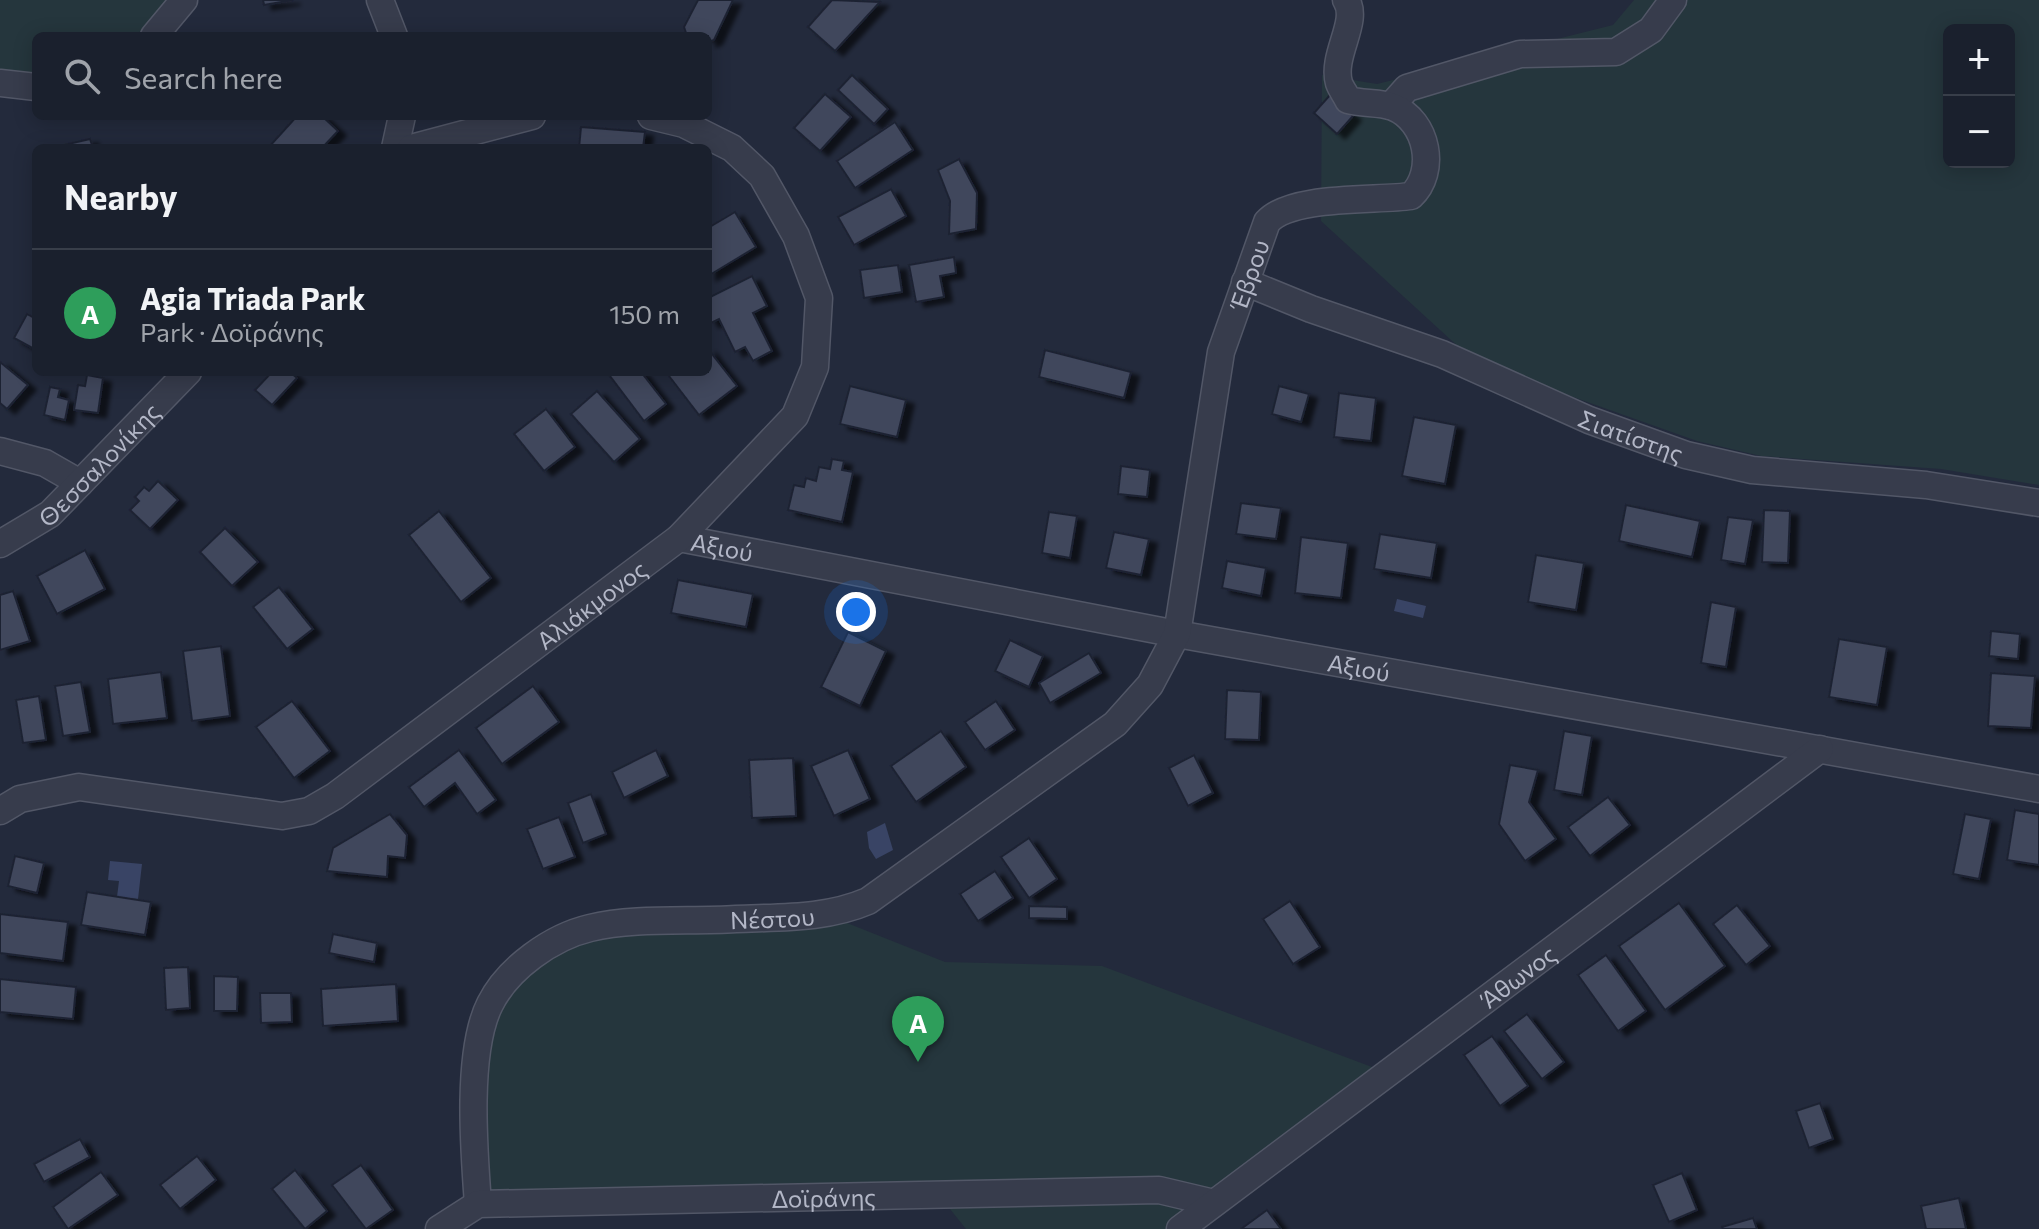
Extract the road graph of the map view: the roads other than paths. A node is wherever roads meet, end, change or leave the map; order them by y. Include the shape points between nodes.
1 (184, 0) edge
2 (380, 0) edge
3 (1346, 0) edge
4 (1673, 0) edge
5 (157, 32) edge
6 (392, 32) edge
7 (0, 83) edge
8 (32, 87) edge
9 (1391, 106) junction
10 (401, 120) edge
11 (517, 120) edge
12 (668, 120) edge
13 (396, 144) edge
14 (426, 144) edge
15 (1245, 282) junction
16 (184, 376) edge
17 (0, 451) edge
18 (80, 483) junction
19 (2039, 503) edge
20 (679, 538) junction
21 (0, 544) edge
22 (1177, 634) junction
23 (1820, 749) junction
24 (2039, 789) edge
25 (0, 811) edge
26 (1214, 1203) junction
27 (478, 1204) junction
28 (439, 1229) edge
29 (1180, 1229) edge

1 - 5 street
2 - 6 street
3 - 9 street via 1352,17 1341,45 1338,81 1348,100
4 - 9 street via 1641,40 1616,52 1520,54 1407,88
7 - 8 street
9 - 15 street, Έβρου via 1409,118 1422,139 1428,168 1423,185 1411,196 1306,204 1275,213 1257,244
10 - 13 street
11 - 14 street
12 - 20 street, Αλιάκμονος via 732,148 762,176 796,236 819,298 815,367 795,416
15 - 19 street, Σιατίστης via 1442,354 1589,420 1686,455 1752,470 1926,485
15 - 22 street, Έβρου via 1221,352
16 - 18 street, Θεσσαλονίκης
17 - 18 street via 45,463
18 - 21 street, Θεσσαλονίκης via 50,514
20 - 22 street, Αξιού
20 - 25 street, Αλιάκμονος via 309,811 282,816 79,787 20,799
22 - 23 street, Αξιού
22 - 27 street, Νέστου via 1150,685 1115,724 868,901 827,915 602,925 564,937 533,957 496,993 485,1015 474,1099
23 - 24 street, Αξιού
23 - 26 street, Άθωνος
26 - 27 street, Δοϊράνης via 1159,1190
26 - 29 street, Άθωνος
27 - 28 street

